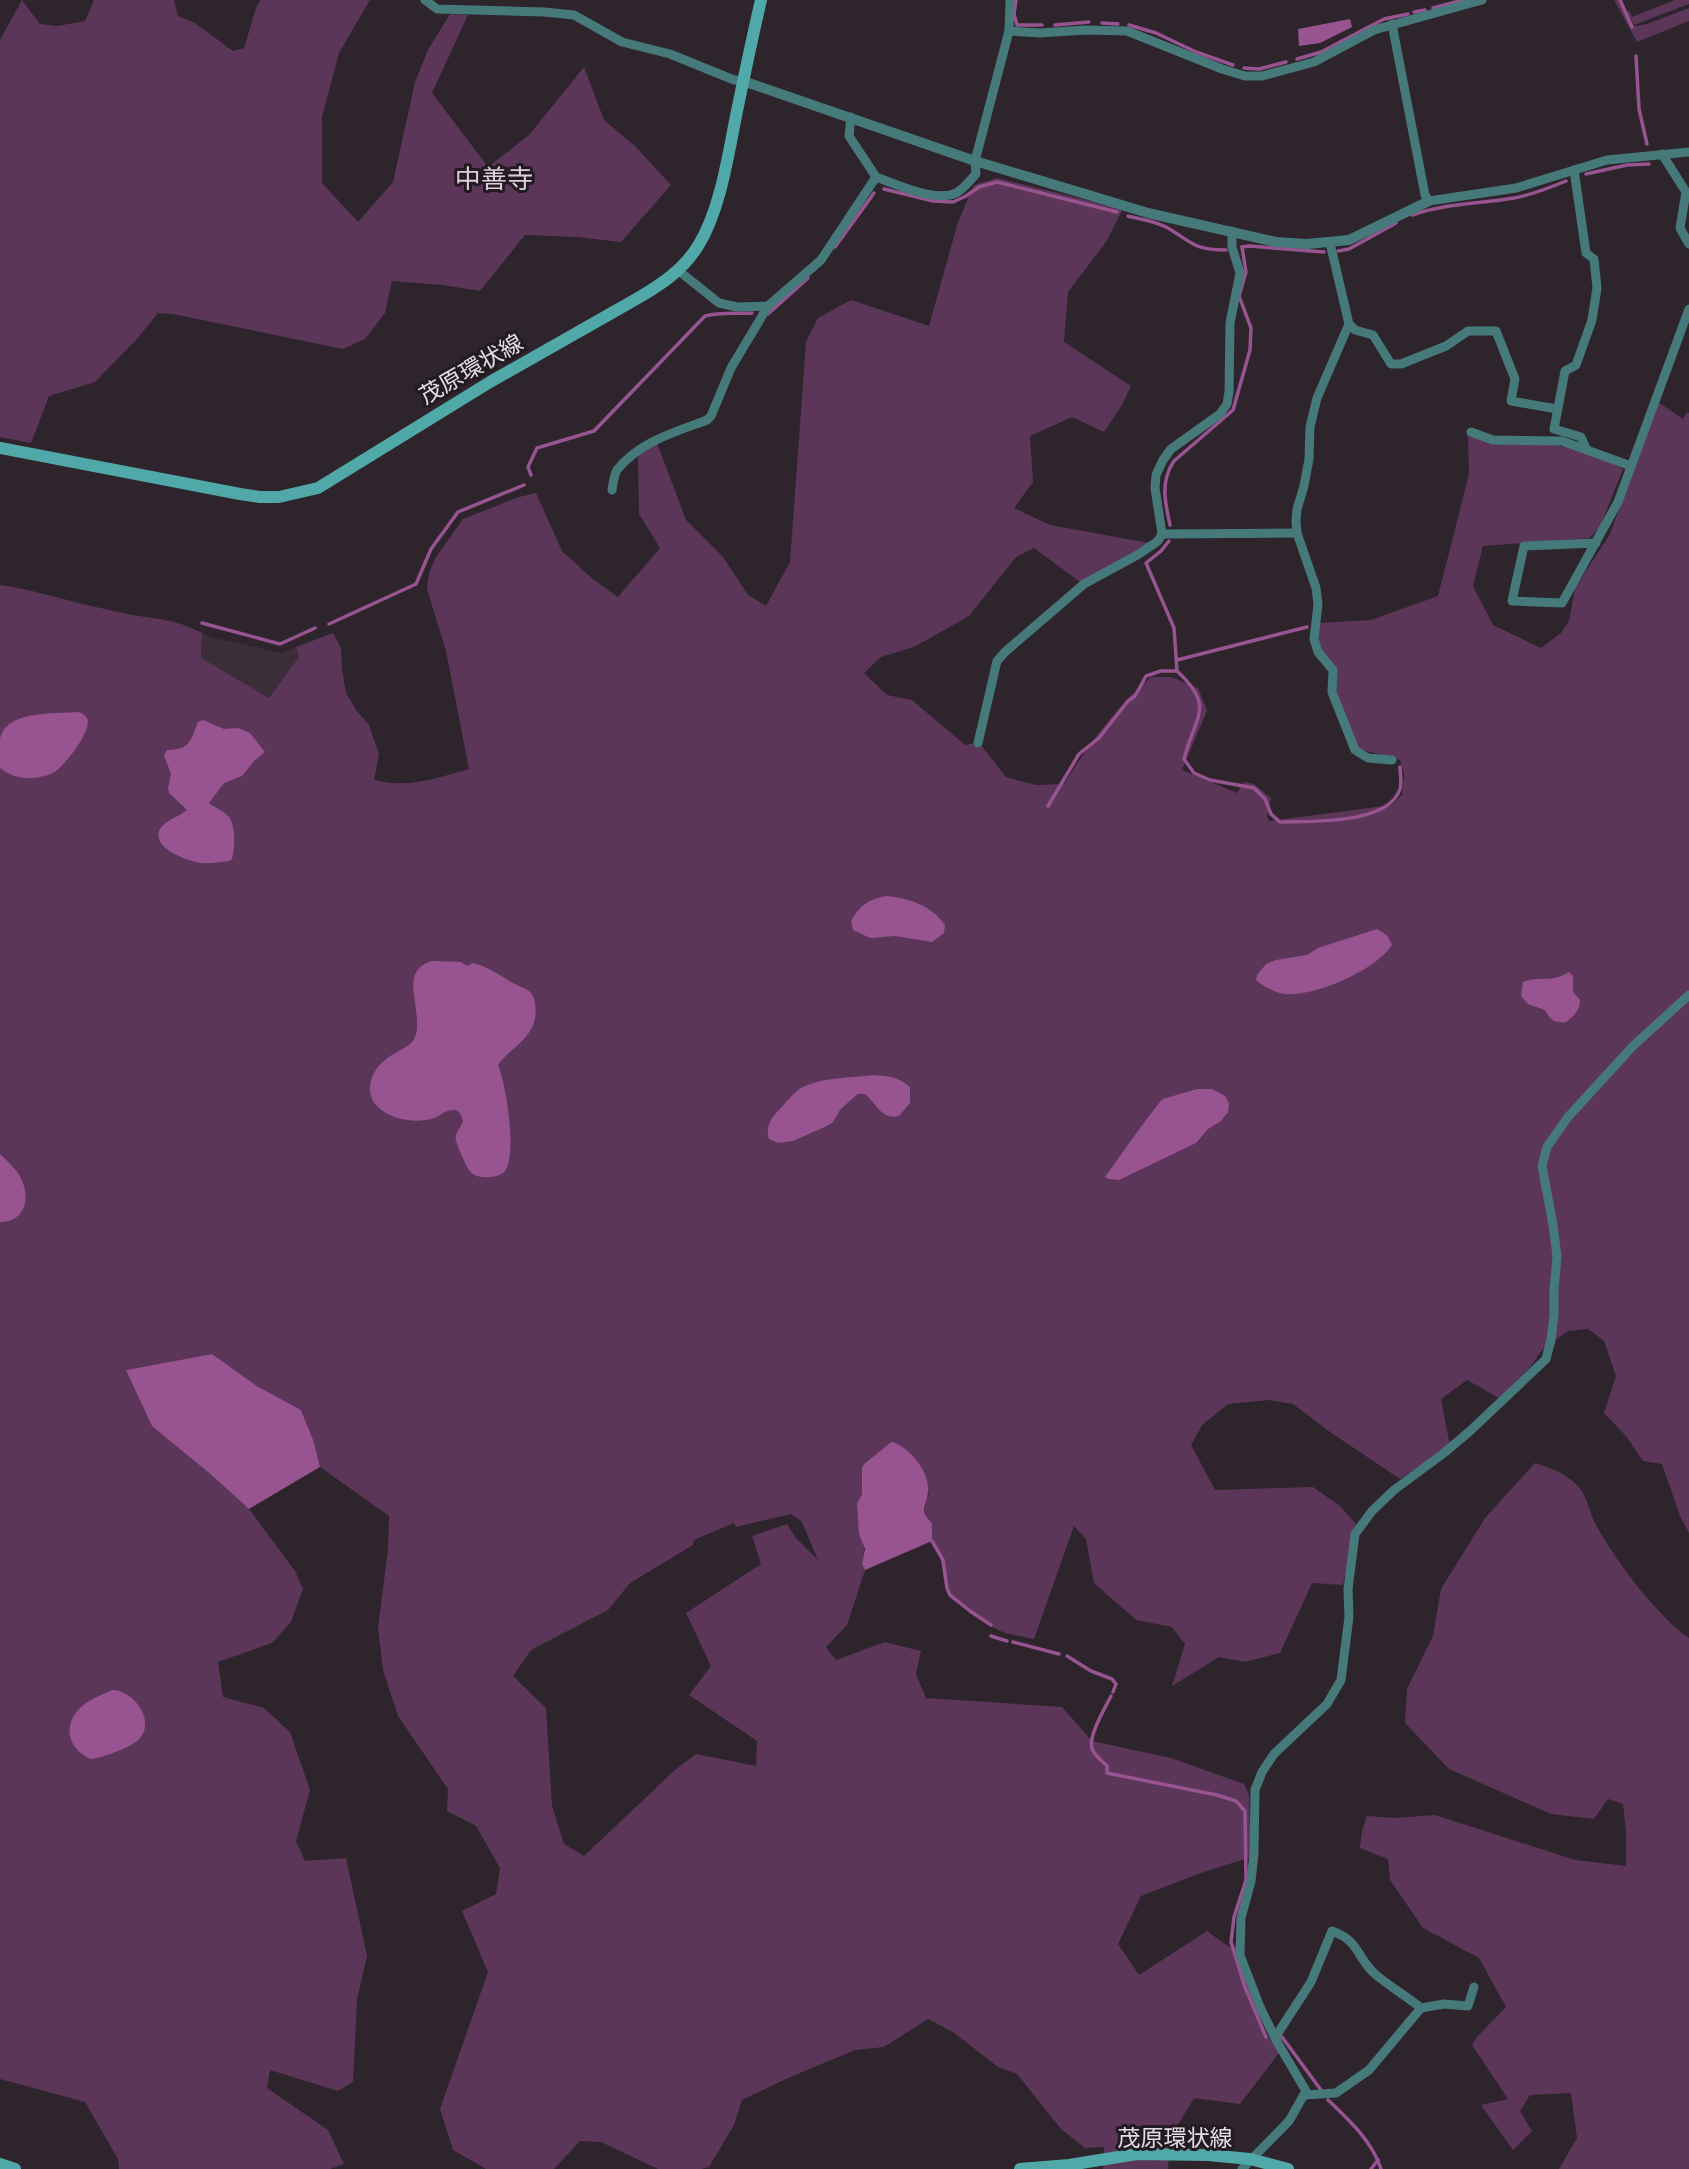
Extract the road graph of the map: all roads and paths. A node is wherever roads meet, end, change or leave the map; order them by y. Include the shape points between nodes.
1 (425, 0) edge
2 (761, 0) edge
3 (1010, 0) edge
4 (1482, 0) edge
5 (1392, 24) junction
6 (1009, 31) junction
7 (743, 81) junction
8 (851, 117) junction
9 (1689, 152) edge
10 (1661, 154) junction
11 (975, 161) junction
12 (1574, 170) junction
13 (876, 177) junction
14 (1429, 201) junction
15 (1232, 231) junction
16 (1330, 243) junction
17 (1689, 244) edge
18 (679, 271) junction
19 (768, 306) junction
20 (1689, 309) edge
21 (1349, 324) junction
22 (1557, 409) junction
23 (1471, 432) dead end
24 (0, 448) edge
25 (1586, 448) junction
26 (1631, 466) junction
27 (612, 491) dead end
28 (1297, 533) junction
29 (1163, 534) junction
30 (1596, 543) junction
31 (978, 743) dead end
32 (1392, 760) dead end
33 (1689, 995) edge
34 (1474, 1987) dead end
35 (1421, 2008) junction
36 (1276, 2040) junction
37 (1304, 2095) junction
38 (1246, 2164) edge
39 (1070, 2167) edge
40 (1020, 2169) edge
41 (1288, 2169) edge

1 - 7 street via 437,9 574,15 622,42
2 - 7 main road, 茂原環状線
3 - 6 street
4 - 5 street
5 - 6 street via 1314,62 1262,76 1222,69 1127,31
5 - 14 street
6 - 11 street
7 - 8 street
7 - 18 main road, 茂原環状線 via 725,172 708,228
8 - 11 street
8 - 13 street via 849,136
9 - 10 street
10 - 12 street via 1607,160
10 - 17 street via 1686,192 1680,228
11 - 13 street via 976,174 955,193 922,193
11 - 15 street via 1148,213
12 - 14 street via 1516,188
12 - 22 street via 1586,253 1594,260 1597,288 1592,320 1576,365 1565,371
13 - 19 street via 821,260
14 - 16 street via 1349,240
15 - 16 street via 1276,242
15 - 29 street via 1240,273 1230,323 1227,404 1163,460 1155,488
16 - 21 street
18 - 19 street via 719,303
18 - 24 main road, 茂原環状線 via 318,488 260,497
19 - 27 street via 707,420 667,433 626,460 616,471
20 - 26 street
21 - 22 street via 1373,335 1391,365 1446,346 1468,331 1496,331 1514,379 1511,401
21 - 28 street via 1317,398 1297,509
22 - 25 street via 1554,429 1581,437
23 - 25 street via 1493,440 1562,441
25 - 26 street
26 - 30 street
28 - 29 street
28 - 32 street via 1316,588 1314,639 1333,670 1332,692 1355,750 1368,758
29 - 31 street via 1139,554 1084,583 997,661
30 - 30 street via 1562,603 1511,601 1524,546
33 - 36 street via 1633,1046 1547,1147 1542,1166 1557,1256 1546,1359 1470,1431 1394,1490 1354,1534 1341,1681 1327,1704 1274,1754 1255,1790 1254,1854 1241,1918 1240,1955
34 - 35 street via 1468,2006
35 - 36 street via 1374,1973 1355,1945 1332,1931 1311,1982
35 - 37 street via 1368,2070 1336,2093
36 - 37 street via 1300,2078
37 - 38 street via 1289,2121
38 - 39 main road, 茂原環状線 via 1208,2155 1138,2154
38 - 41 main road, 茂原環状線
39 - 40 main road, 茂原環状線

